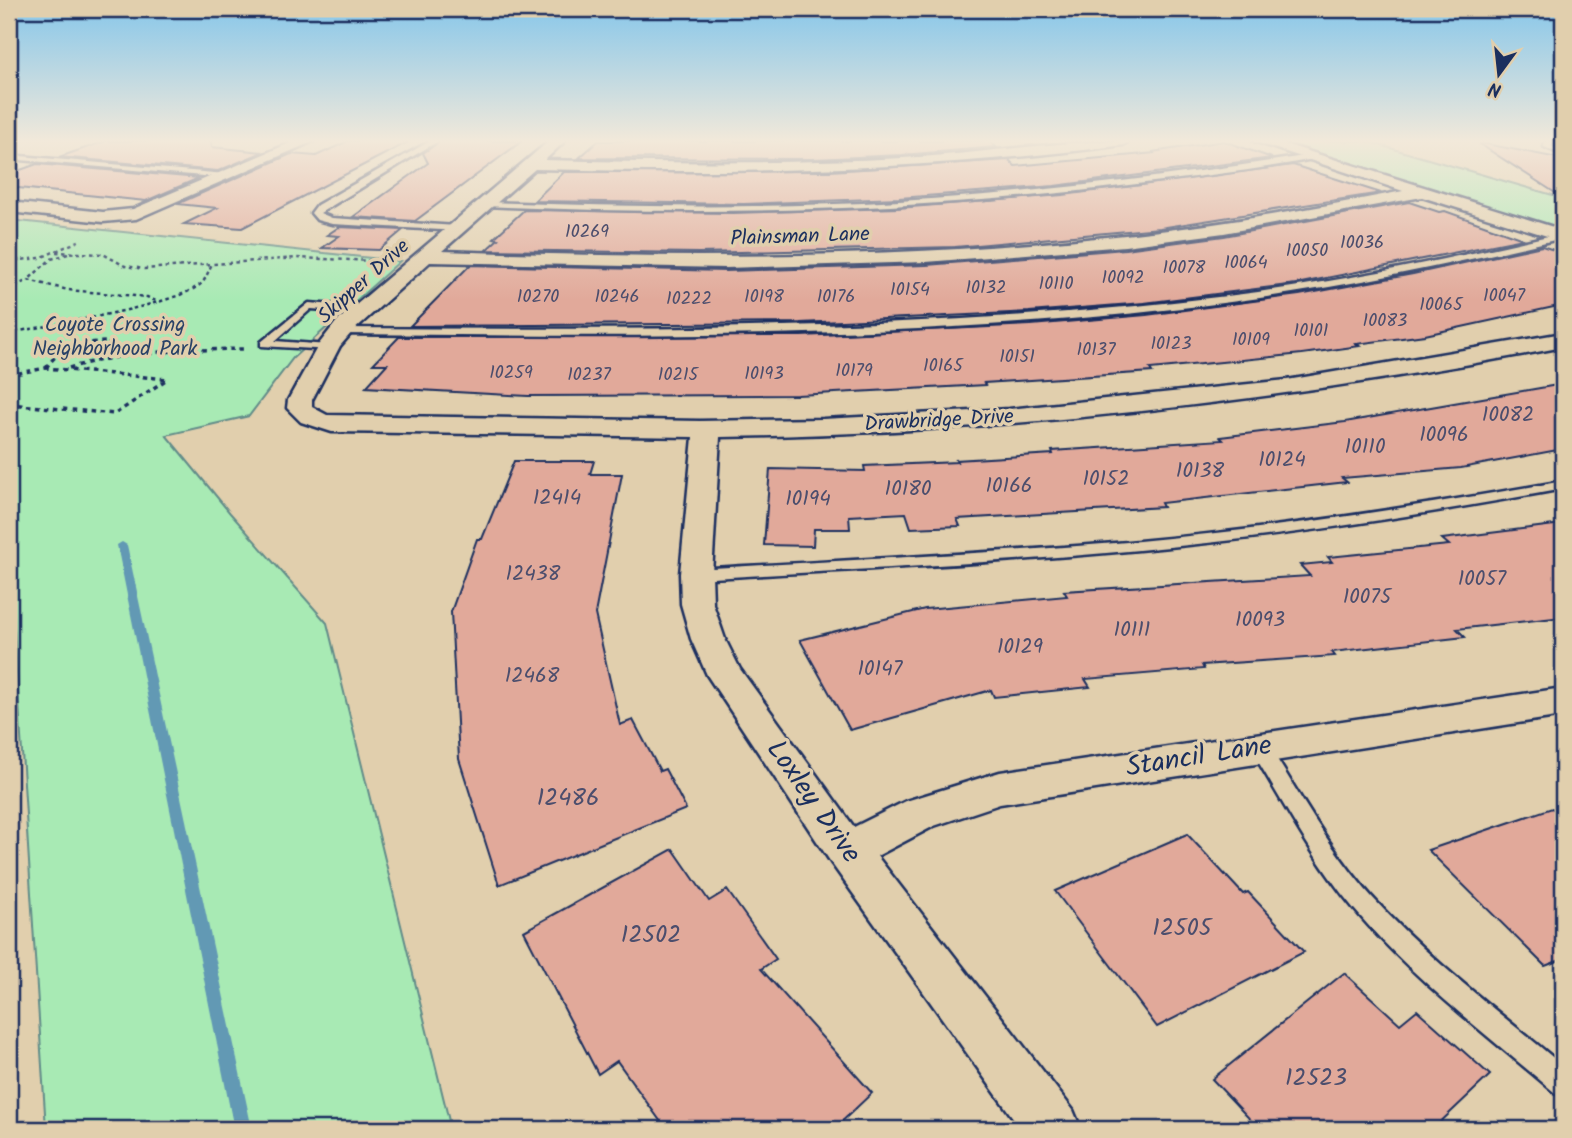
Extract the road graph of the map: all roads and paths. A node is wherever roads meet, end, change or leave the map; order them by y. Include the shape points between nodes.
1 (186, 194) edge
2 (342, 194) edge
3 (496, 194) edge
4 (1039, 194) edge
5 (1405, 194) edge
6 (1432, 194) edge
7 (485, 204) junction
8 (9, 207) edge
9 (457, 229) junction
10 (1562, 236) edge
11 (87, 237) dead end
12 (56, 251) junction
13 (68, 254) junction
14 (426, 256) junction
15 (40, 258) junction
16 (51, 259) junction
17 (9, 261) edge
18 (377, 261) dead end
19 (212, 264) junction
20 (28, 280) junction
21 (9, 289) edge
22 (157, 301) junction
23 (363, 310) junction
24 (340, 331) junction
25 (9, 333) edge
26 (1563, 340) edge
27 (282, 345) junction
28 (327, 348) junction
29 (105, 357) junction
30 (46, 368) junction
31 (9, 374) edge
32 (9, 404) edge
33 (310, 418) joint
34 (708, 430) junction
35 (1563, 485) edge
36 (696, 574) junction
37 (1560, 706) edge
38 (1260, 748) junction
39 (847, 852) junction
40 (1563, 1083) edge
41 (1054, 1129) edge

1 - 8 street via 128,215
2 - 9 lane via 315,213 332,222
3 - 7 street, Skipper Drive
4 - 7 lane via 688,209
5 - 14 street, Plainsman Lane via 1223,228 999,251 695,262
6 - 10 street
7 - 9 street, Skipper Drive
9 - 14 street, Skipper Drive
10 - 24 lane via 1352,282 1164,307 1010,321 755,332
11 - 12 path
12 - 13 path
12 - 15 path
13 - 16 path
13 - 19 path via 98,253 144,269
14 - 23 street, Skipper Drive
15 - 16 path
15 - 17 path
16 - 20 path
18 - 19 path via 296,258
19 - 22 path via 202,283 191,291
20 - 21 path
20 - 22 path
22 - 25 path
23 - 24 street, Skipper Drive
23 - 27 lane via 309,306 265,344
24 - 28 street, Skipper Drive
26 - 34 street, Drawbridge Drive via 1449,364 1246,395 965,420
27 - 28 lane
27 - 29 path via 276,349
28 - 33 street, Skipper Drive via 300,400 299,408
29 - 30 path via 79,366
29 - 30 path via 111,350 109,342 88,341 69,346 51,358
30 - 31 path
30 - 32 path via 167,379 115,414
33 - 34 street, Drawbridge Drive via 332,424 452,428
34 - 36 street, Loxley Drive
35 - 36 lane via 1202,539
36 - 39 street, Loxley Drive via 697,604 725,675
37 - 38 street, Stancil Lane
38 - 39 street, Stancil Lane via 1000,788 921,813
38 - 40 lane via 1327,857 1363,902 1411,953
39 - 41 street, Loxley Drive

